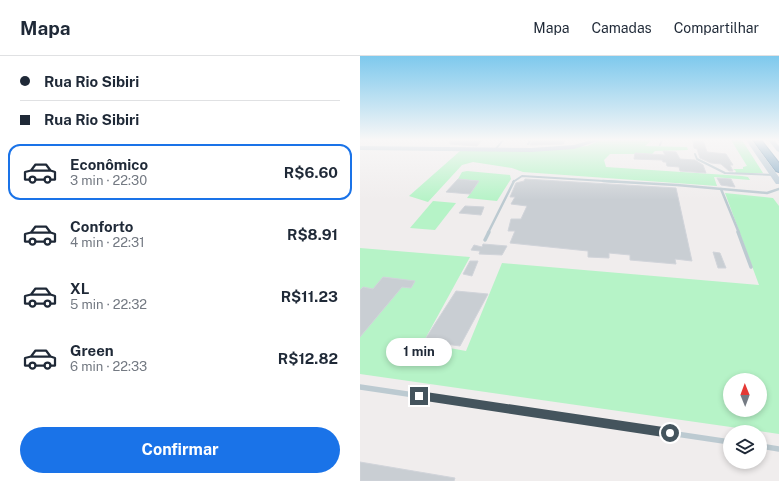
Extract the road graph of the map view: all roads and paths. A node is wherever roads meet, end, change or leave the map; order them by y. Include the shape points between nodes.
1 (699, 160) edge
2 (766, 160) edge
3 (769, 160) edge
4 (776, 172) edge
5 (779, 182) edge
6 (721, 189) junction
7 (779, 189) edge
8 (485, 240) dead end
9 (751, 267) dead end
10 (360, 387) edge
11 (723, 441) edge
12 (767, 447) edge
13 (779, 449) edge

1 - 4 lane via 725,173
2 - 4 main road
3 - 4 highway
4 - 5 main road
6 - 7 lane via 770,193
6 - 8 lane via 522,176 514,180
6 - 9 lane
10 - 11 lane
12 - 13 lane

